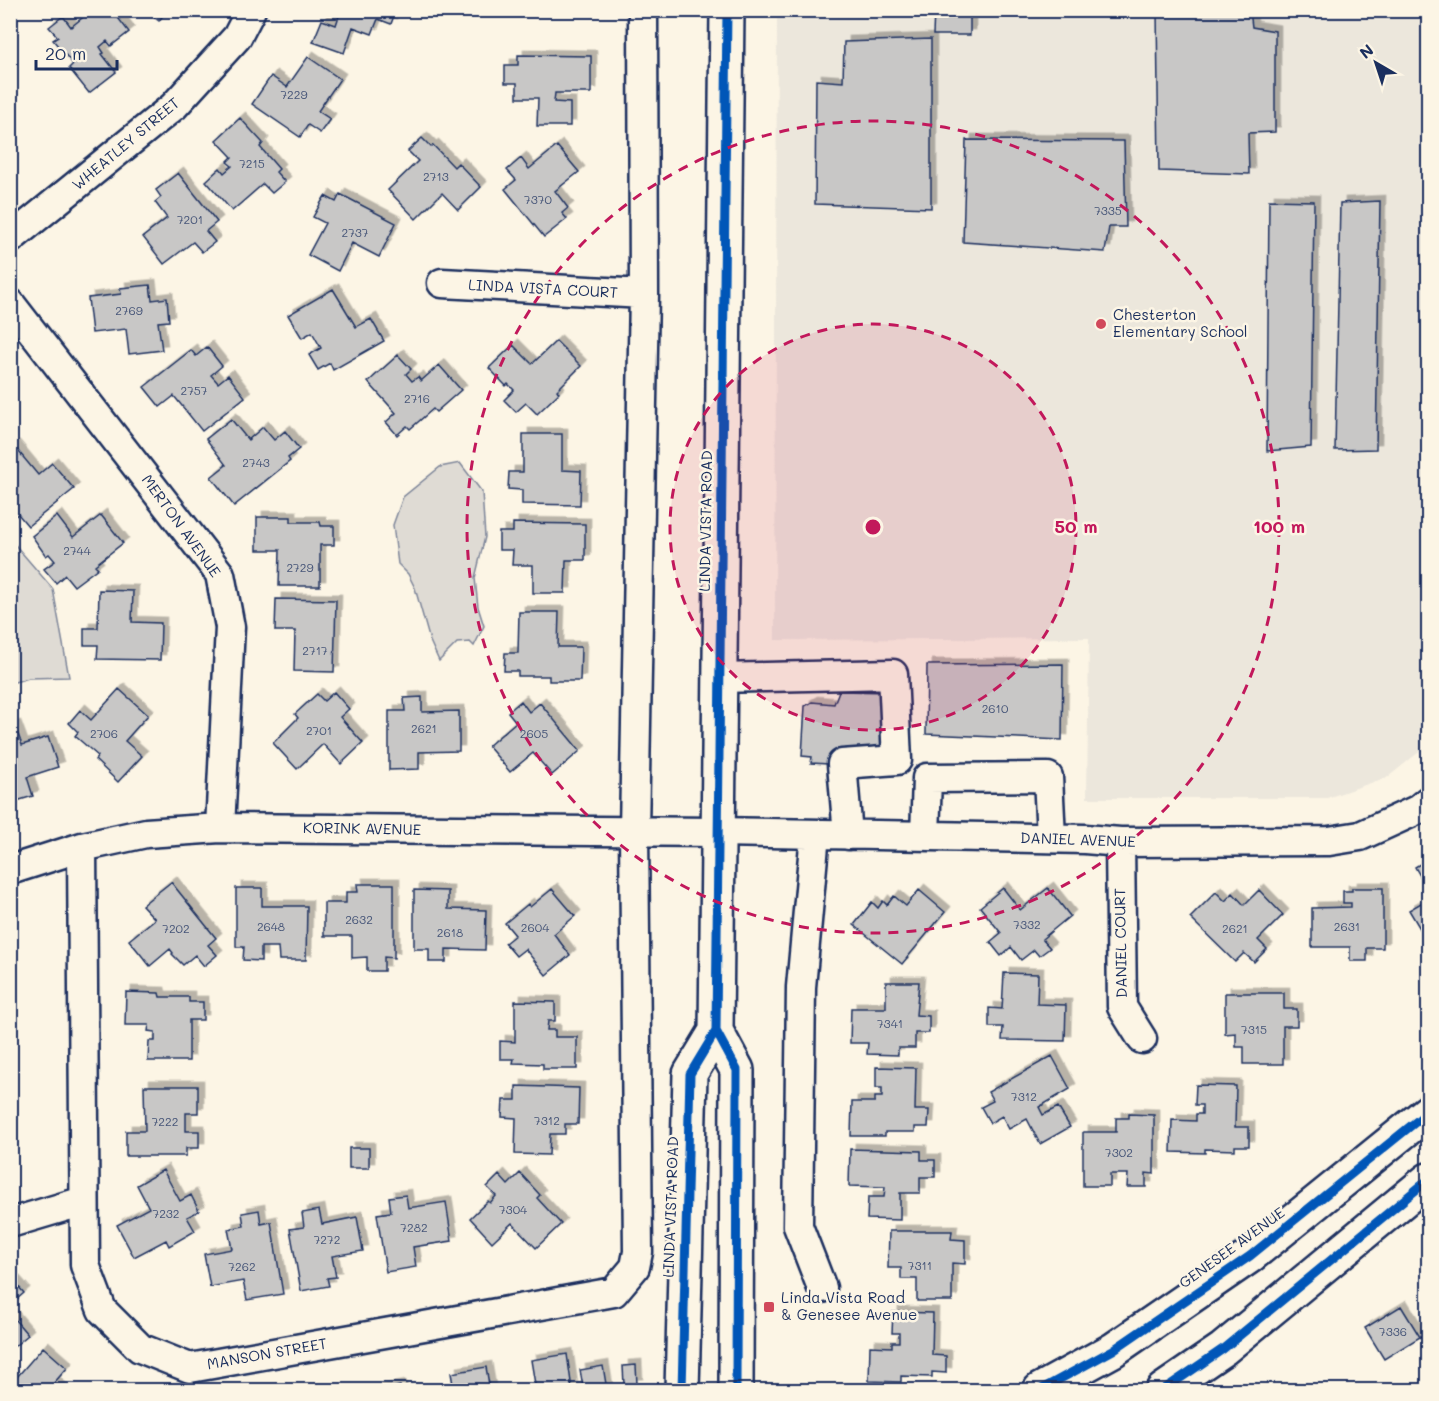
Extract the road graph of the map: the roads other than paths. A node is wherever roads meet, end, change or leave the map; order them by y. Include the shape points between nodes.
1 (252, 10) edge
2 (643, 10) edge
3 (727, 10) edge
4 (10, 239) edge
5 (442, 283) dead end
6 (644, 294) junction
7 (10, 303) edge
8 (720, 678) junction
9 (1428, 801) edge
10 (220, 828) junction
11 (634, 831) junction
12 (718, 832) junction
13 (815, 834) junction
14 (848, 835) junction
15 (925, 836) junction
16 (1051, 838) junction
17 (1120, 842) junction
18 (82, 847) junction
19 (10, 870) edge
20 (716, 1031) junction
21 (1142, 1039) dead end
22 (1428, 1112) edge
23 (1428, 1180) edge
24 (84, 1201) junction
25 (10, 1223) edge
26 (638, 1252) joint
27 (822, 1288) dead end
28 (682, 1390) edge
29 (736, 1390) edge
30 (1040, 1390) edge
31 (1163, 1390) edge

1 - 4 street, WHEATLEY STREET via 237,37 174,106
2 - 6 street, LINDA VISTA ROAD
3 - 8 main road, LINDA VISTA ROAD
5 - 6 street, LINDA VISTA COURT
6 - 11 street, LINDA VISTA ROAD
7 - 10 street, MERTON AVENUE via 220,574 230,627
8 - 12 main road, LINDA VISTA ROAD
8 - 14 street via 893,674 897,760 842,764
9 - 17 street, DANIEL AVENUE via 1360,836 1329,841
10 - 11 street, KORINK AVENUE
10 - 18 street, KORINK AVENUE via 146,833
11 - 12 street, KORINK AVENUE
11 - 26 street, LINDA VISTA ROAD
12 - 13 street, DANIEL AVENUE
12 - 20 main road, LINDA VISTA ROAD
13 - 14 street, DANIEL AVENUE
13 - 27 street via 801,987 798,1226
14 - 15 street, DANIEL AVENUE
15 - 16 street, DANIEL AVENUE
15 - 16 street via 927,778 1048,777
16 - 17 street, DANIEL AVENUE
17 - 21 street, DANIEL COURT via 1122,1007
18 - 19 street, KORINK AVENUE
18 - 24 street, MANSON STREET
20 - 28 main road, LINDA VISTA ROAD via 690,1074
20 - 29 main road, LINDA VISTA ROAD via 737,1070
22 - 30 main road, GENESEE AVENUE via 1251,1256 1113,1350
23 - 31 main road via 1223,1349
24 - 25 street
24 - 26 street, MANSON STREET via 85,1265 102,1310 140,1348 190,1368 614,1292 635,1266

